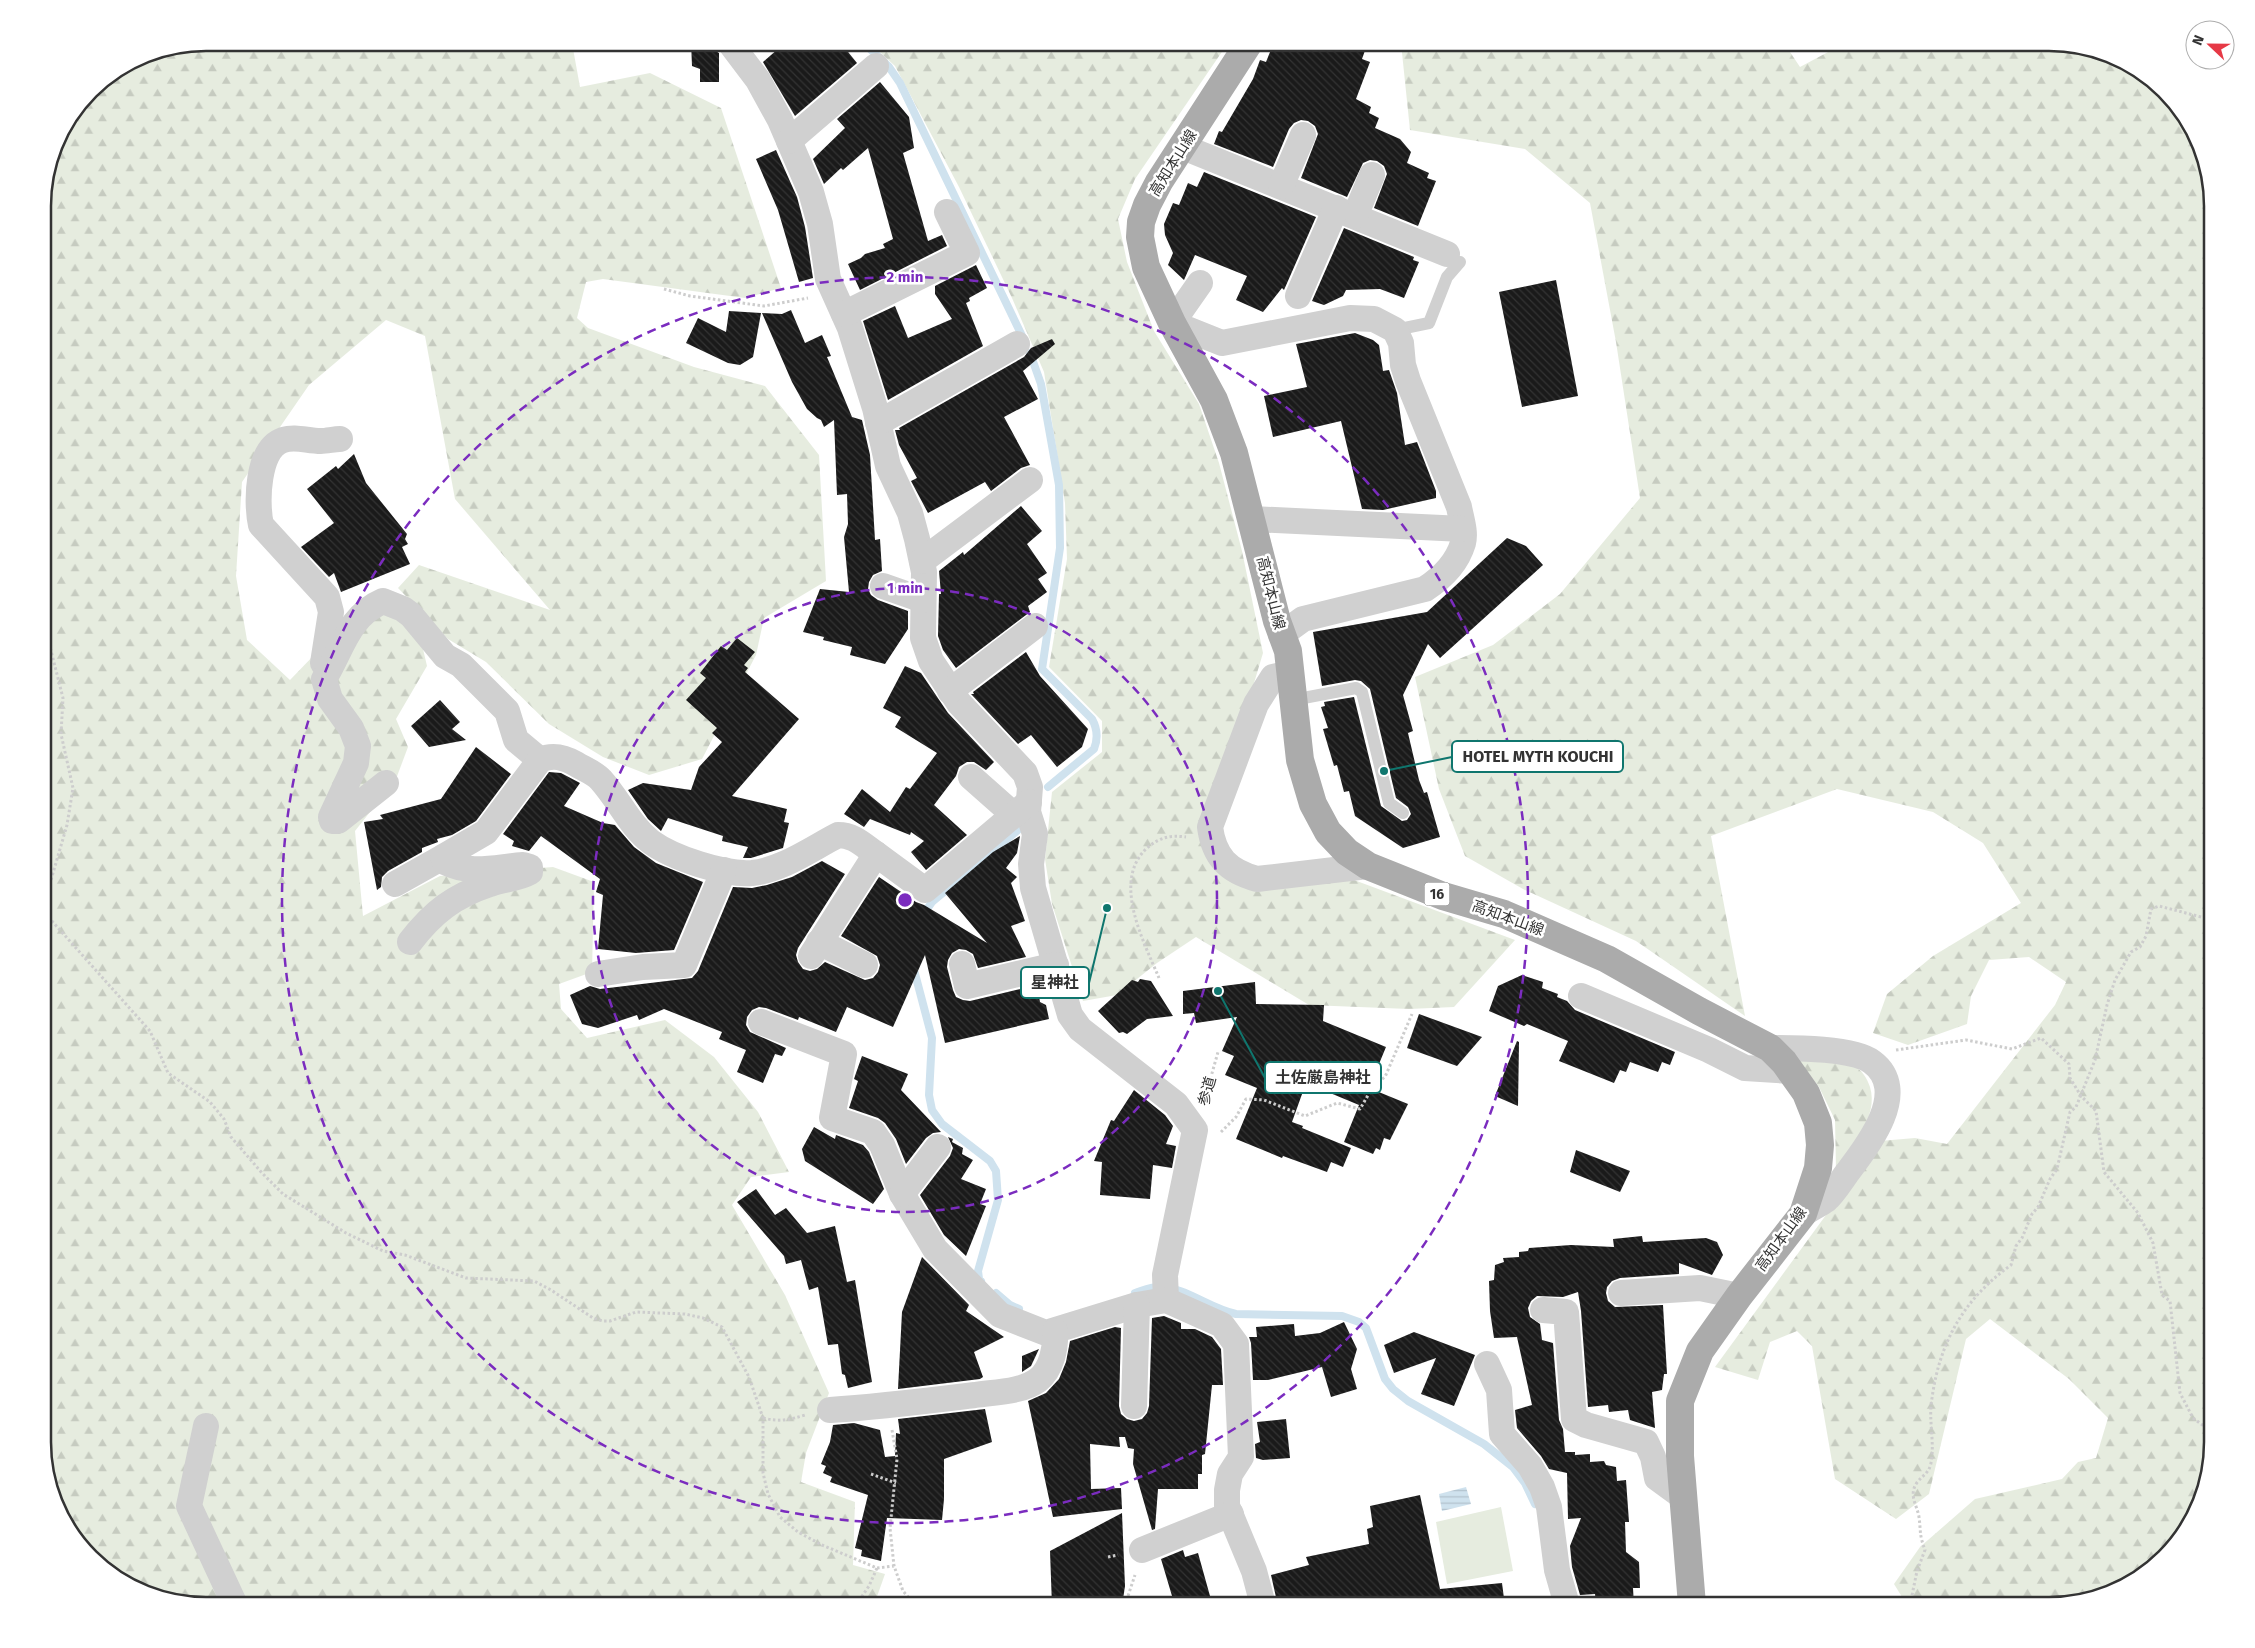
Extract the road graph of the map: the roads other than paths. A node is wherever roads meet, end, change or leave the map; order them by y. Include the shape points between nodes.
1 (1243, 51) edge
2 (737, 52) edge
3 (876, 66) dead end
4 (1303, 135) dead end
5 (789, 141) junction
6 (1183, 146) junction
7 (1372, 175) dead end
8 (1281, 186) junction
9 (947, 212) dead end
10 (1346, 212) junction
11 (1453, 258) joint
12 (1200, 283) dead end
13 (1298, 296) dead end
14 (838, 303) junction
15 (1172, 323) junction
16 (1395, 330) junction
17 (1017, 344) dead end
18 (878, 423) junction
19 (340, 439) dead end
20 (1030, 480) dead end
21 (1252, 519) junction
22 (1464, 529) junction
23 (922, 561) junction
24 (883, 586) dead end
25 (923, 600) junction
26 (1035, 626) dead end
27 (1281, 635) junction
28 (1291, 673) junction
29 (324, 679) junction
30 (950, 691) junction
31 (1293, 700) junction
32 (540, 760) junction
33 (971, 777) dead end
34 (386, 783) dead end
35 (1021, 808) junction
36 (1403, 813) dead end
37 (876, 854) junction
38 (443, 857) junction
39 (1368, 866) junction
40 (724, 870) junction
41 (395, 884) dead end
42 (410, 942) dead end
43 (962, 964) dead end
44 (865, 965) dead end
45 (1056, 965) junction
46 (598, 974) dead end
47 (1582, 996) dead end
48 (761, 1022) dead end
49 (1770, 1048) junction
50 (1790, 1071) junction
51 (938, 1148) dead end
52 (902, 1194) junction
53 (1803, 1214) junction
54 (1166, 1287) junction
55 (1622, 1293) dead end
56 (1739, 1296) junction
57 (1138, 1305) junction
58 (1543, 1310) dead end
59 (1055, 1331) junction
60 (1486, 1364) dead end
61 (1134, 1406) dead end
62 (830, 1410) road end
63 (206, 1426) dead end
64 (1683, 1496) junction
65 (1231, 1514) junction
66 (1142, 1550) road end
67 (231, 1597) edge
68 (1261, 1597) edge
69 (1564, 1597) edge
70 (1691, 1597) edge

1 - 6 main road, 高知本山線 / 16
2 - 5 street via 758,80
3 - 5 street
4 - 8 street
5 - 14 street via 811,192 820,224 828,279
6 - 8 street
6 - 15 main road, 高知本山線 / 16 via 1147,205 1140,237 1152,282
7 - 10 street
8 - 10 street
9 - 14 street via 968,253
10 - 11 street
10 - 13 street
11 - 16 lane via 1429,323
12 - 15 street
14 - 18 street
15 - 16 street via 1222,343 1350,318 1374,319
15 - 21 main road, 高知本山線 / 16 via 1224,424
16 - 22 street via 1401,343 1408,381 1459,507
17 - 18 street
18 - 23 street via 888,466 910,513
19 - 29 street via 282,440 268,452 262,466 261,524 327,597 331,606 323,657
20 - 23 street
21 - 22 street
21 - 27 main road, 高知本山線 / 16
22 - 27 street via 1463,542 1439,580 1425,588 1303,619
23 - 25 street
24 - 25 street
25 - 30 street via 923,638 931,661
26 - 30 street
27 - 28 main road, 高知本山線 / 16 via 1288,651
28 - 31 main road, 高知本山線 / 16
28 - 39 street via 1274,677 1256,704 1210,827 1213,846 1224,863 1257,879
29 - 32 street via 357,619 364,611 383,601 390,603 411,615 445,656 461,665 508,711 516,740
29 - 34 street via 330,699 351,728 358,746 356,763 332,821 338,821
30 - 35 street via 1026,773 1030,787
31 - 36 lane via 1356,688 1362,692 1389,803
31 - 39 main road, 高知本山線 / 16 via 1300,760 1313,804 1328,832 1347,852
32 - 38 street via 486,832
32 - 40 street via 549,756 564,758 600,778 651,842 667,852
33 - 35 street
35 - 37 street via 925,890
35 - 45 street via 1028,812 1035,834 1031,864 1033,888
37 - 40 street via 855,838 838,835 776,867 750,873
37 - 44 street via 815,949
38 - 41 street
38 - 42 street via 445,862 457,868 472,870 523,865 531,870 452,899
39 - 49 main road, 高知本山線 / 16 via 1444,896 1504,914 1607,959
40 - 46 street via 684,965
43 - 45 street via 967,986
45 - 54 street via 1070,1015 1080,1029 1176,1104 1195,1135
47 - 50 street via 1745,1068
48 - 52 street via 844,1054 832,1118 873,1132 882,1145
49 - 50 main road, 高知本山線 / 16
49 - 53 street via 1857,1056 1880,1069 1887,1090 1880,1126 1867,1148 1827,1199
50 - 53 main road, 高知本山線 / 16 via 1806,1093 1818,1123 1820,1145 1818,1168
51 - 52 street
52 - 59 street via 935,1249 1000,1314 1046,1333
53 - 56 main road, 高知本山線 / 16
54 - 57 street
54 - 65 street via 1222,1325 1236,1344 1241,1457 1230,1474 1227,1490 1227,1506
55 - 56 street via 1700,1288
56 - 64 main road, 高知本山線 / 16 via 1700,1351 1680,1401 1678,1427
57 - 59 street
57 - 61 street
58 - 64 street via 1566,1312 1574,1419 1646,1442 1657,1478
59 - 62 street via 1056,1345 1047,1371 1038,1380 1015,1389 888,1407
60 - 69 street via 1499,1390 1502,1434 1530,1466 1549,1507
63 - 67 street via 189,1506
64 - 70 main road, 高知本山線 / 16
65 - 66 street
65 - 68 street

